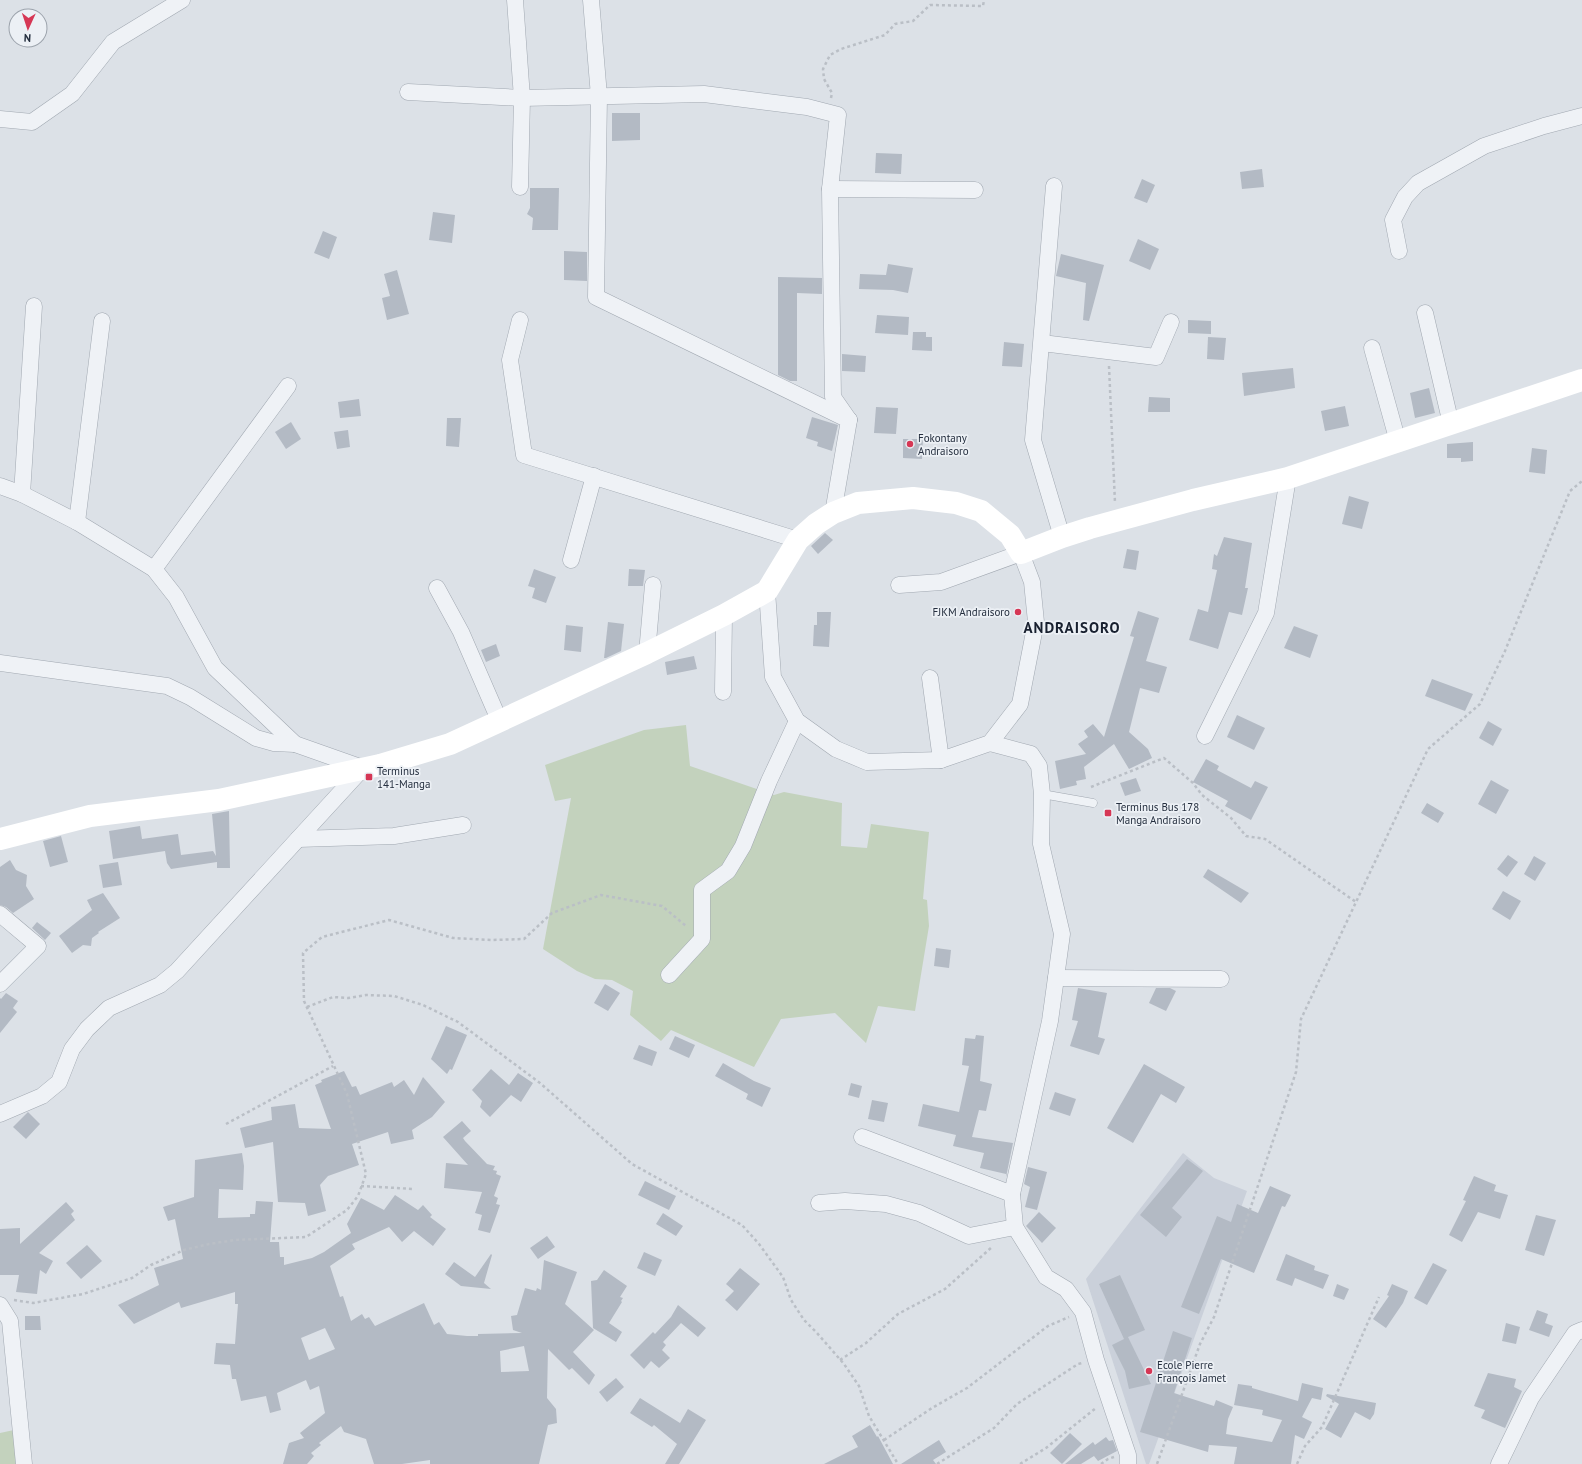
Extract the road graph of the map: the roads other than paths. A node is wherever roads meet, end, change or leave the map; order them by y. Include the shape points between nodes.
1 (182, 0) edge
2 (515, 0) edge
3 (591, 0) edge
4 (408, 92) dead end
5 (599, 96) junction
6 (522, 98) junction
7 (1582, 116) edge
8 (0, 119) edge
9 (1054, 186) dead end
10 (520, 188) dead end
11 (830, 189) junction
12 (976, 190) dead end
13 (1399, 251) dead end
14 (34, 306) dead end
15 (1425, 313) dead end
16 (520, 320) dead end
17 (102, 321) dead end
18 (1171, 322) dead end
19 (1042, 343) junction
20 (1372, 348) dead end
21 (1582, 380) edge
22 (288, 386) dead end
23 (849, 420) junction
24 (1451, 424) junction
25 (1398, 442) junction
26 (594, 476) junction
27 (1288, 478) junction
28 (0, 486) edge
29 (22, 494) junction
30 (833, 513) junction
31 (76, 522) junction
32 (1062, 537) junction
33 (798, 540) junction
34 (1021, 553) junction
35 (571, 560) dead end
36 (154, 569) junction
37 (653, 585) dead end
38 (899, 585) dead end
39 (438, 588) dead end
40 (767, 591) junction
41 (724, 615) junction
42 (647, 652) junction
43 (0, 663) edge
44 (930, 678) dead end
45 (723, 692) dead end
46 (797, 721) junction
47 (500, 722) junction
48 (1205, 736) dead end
49 (990, 743) junction
50 (295, 744) junction
51 (941, 760) junction
52 (363, 768) junction
53 (1042, 794) junction
54 (1093, 803) dead end
55 (463, 825) dead end
56 (0, 839) edge
57 (298, 839) junction
58 (0, 914) edge
59 (669, 975) dead end
60 (1056, 978) junction
61 (1221, 979) dead end
62 (0, 984) edge
63 (0, 1114) edge
64 (862, 1137) dead end
65 (1012, 1194) junction
66 (819, 1203) dead end
67 (1014, 1227) junction
68 (3, 1302) edge
69 (5, 1322) edge
70 (1582, 1330) edge
71 (24, 1464) edge
72 (1128, 1464) edge
73 (1498, 1464) edge

1 - 8 street via 113,42 72,94 32,122
2 - 6 street
3 - 5 street
4 - 6 street
5 - 6 street
5 - 11 street via 704,94 807,107 838,115
5 - 23 street via 596,297
6 - 10 street
7 - 13 street via 1484,146 1418,183 1405,197 1393,220
9 - 19 street
11 - 12 street
11 - 23 street via 833,397
14 - 29 street
15 - 24 street
16 - 26 street via 510,360 524,455
17 - 31 street
18 - 19 street via 1156,357
19 - 32 street via 1034,440
20 - 25 street
21 - 24 street
22 - 36 street
23 - 30 street
24 - 25 street
25 - 27 street
26 - 33 street
26 - 35 street
27 - 32 street via 1194,500
27 - 48 street via 1266,613
28 - 29 street
29 - 31 street
30 - 33 street
30 - 34 street via 858,503 881,500 913,498 956,503 981,511 1010,535
31 - 36 street
32 - 34 street
33 - 40 street
34 - 38 street via 941,582
34 - 49 street via 1032,582 1036,622 1020,704
36 - 50 street via 176,597 215,668
37 - 42 street
39 - 47 street via 461,632
40 - 41 street
40 - 46 street via 773,677
41 - 42 street
41 - 45 street
42 - 47 street
43 - 50 street via 167,686 256,738 274,743
44 - 51 street
46 - 51 street via 836,749 867,762
46 - 59 street via 743,846 728,871 702,890 702,939
47 - 52 street via 444,746
49 - 51 street
49 - 53 street via 1031,754 1039,766
50 - 52 street
52 - 56 street via 219,800 90,816
52 - 57 street
53 - 54 lane
53 - 60 street via 1041,844 1062,934
55 - 57 street via 394,836
57 - 63 street via 177,971 160,985 109,1008 87,1029 72,1049 59,1082 42,1096
58 - 62 street via 38,946
60 - 61 street
60 - 65 street via 1050,1021
64 - 65 street
65 - 67 street
66 - 67 street via 886,1204 918,1213 969,1236
67 - 72 street via 1046,1277 1066,1289 1083,1312 1096,1360 1128,1455
68 - 69 street
69 - 71 street
70 - 73 street via 1575,1333 1531,1398

